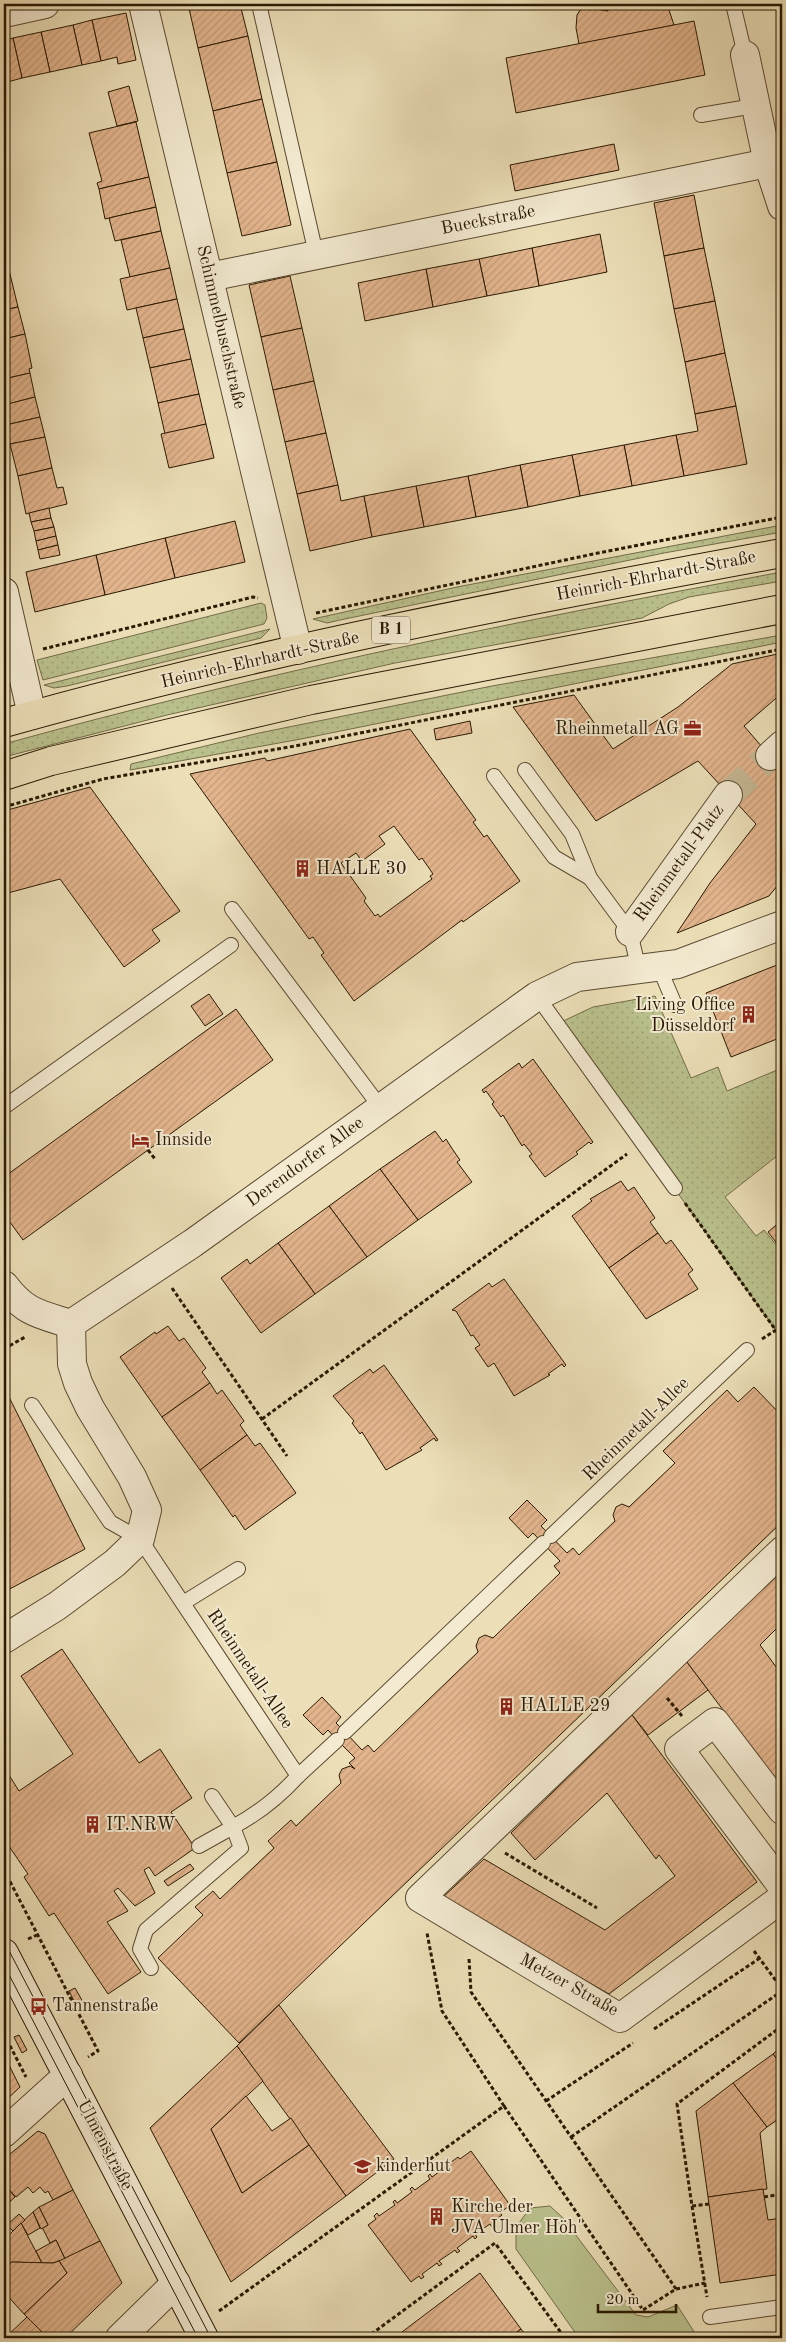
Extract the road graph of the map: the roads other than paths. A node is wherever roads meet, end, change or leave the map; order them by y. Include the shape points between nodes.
1 (45, 4) edge
2 (143, 4) edge
3 (259, 4) edge
4 (733, 4) edge
5 (4, 13) edge
6 (745, 55) joint
7 (754, 106) junction
8 (701, 115) dead end
9 (768, 163) junction
10 (782, 206) edge
11 (316, 254) junction
12 (209, 277) junction
13 (782, 553) edge
14 (4, 592) edge
15 (782, 609) edge
16 (298, 650) junction
17 (32, 715) junction
18 (4, 723) edge
19 (525, 770) dead end
20 (4, 776) edge
21 (494, 776) dead end
22 (728, 795) tunnel mouth
23 (590, 878) junction
24 (232, 909) dead end
25 (782, 925) edge
26 (630, 932) junction
27 (231, 945) dead end
28 (649, 969) junction
29 (537, 996) junction
30 (675, 1005) dead end
31 (4, 1107) edge
32 (381, 1108) junction
33 (675, 1188) road end
34 (4, 1285) edge
35 (71, 1324) junction
36 (747, 1350) dead end
37 (32, 1405) dead end
38 (140, 1539) junction
39 (782, 1551) edge
40 (238, 1569) dead end
41 (183, 1603) junction
42 (4, 1639) edge
43 (298, 1776) junction
44 (212, 1796) dead end
45 (782, 1810) edge
46 (233, 1827) junction
47 (199, 1846) dead end
48 (782, 1886) edge
49 (782, 1898) edge
50 (4, 1953) edge
51 (150, 1968) dead end
52 (68, 2075) junction
53 (4, 2133) edge
54 (176, 2283) junction
55 (782, 2307) edge
56 (710, 2317) road end
57 (201, 2332) edge
58 (120, 2338) edge

1 - 5 street
2 - 12 street, Schimmelbuschstraße
3 - 11 lane
4 - 6 lane
6 - 7 street
7 - 8 lane
7 - 9 street
9 - 10 street
9 - 11 street, Bueckstraße
11 - 12 street, Bueckstraße
12 - 16 street, Schimmelbuschstraße
13 - 16 main road, Heinrich-Ehrhardt-Straße / B 1 via 566,592
14 - 17 street
15 - 20 main road via 311,700
16 - 17 main road, Heinrich-Ehrhardt-Straße / B 1
17 - 18 main road, Heinrich-Ehrhardt-Straße / B 1
19 - 23 lane via 572,834
21 - 23 lane via 554,857
22 - 26 street, Rheinmetall-Platz
23 - 26 lane
24 - 32 lane
25 - 28 street, Derendorfer Allee via 678,964
26 - 28 lane
27 - 31 lane
28 - 29 street, Derendorfer Allee via 577,978
28 - 30 lane
29 - 32 street, Derendorfer Allee
29 - 33 lane
32 - 35 street, Derendorfer Allee
34 - 35 street via 17,1302 34,1312
35 - 38 street via 72,1364 78,1383 132,1476 147,1510
36 - 43 lane, Rheinmetall-Allee
37 - 38 lane via 110,1522
38 - 41 lane, Rheinmetall-Allee
38 - 42 street via 115,1563 57,1606
39 - 49 street, Metzer Straße via 420,1898 620,2018
40 - 41 lane
41 - 43 lane, Rheinmetall-Allee
43 - 46 lane via 278,1798
44 - 46 lane
45 - 48 street via 715,1722 679,1749
46 - 47 lane
46 - 51 lane via 241,1848 146,1930 140,1949
50 - 52 street, Ulmenstraße
52 - 53 street
52 - 54 street, Ulmenstraße
54 - 57 street, Ulmenstraße
54 - 58 street
55 - 56 lane

